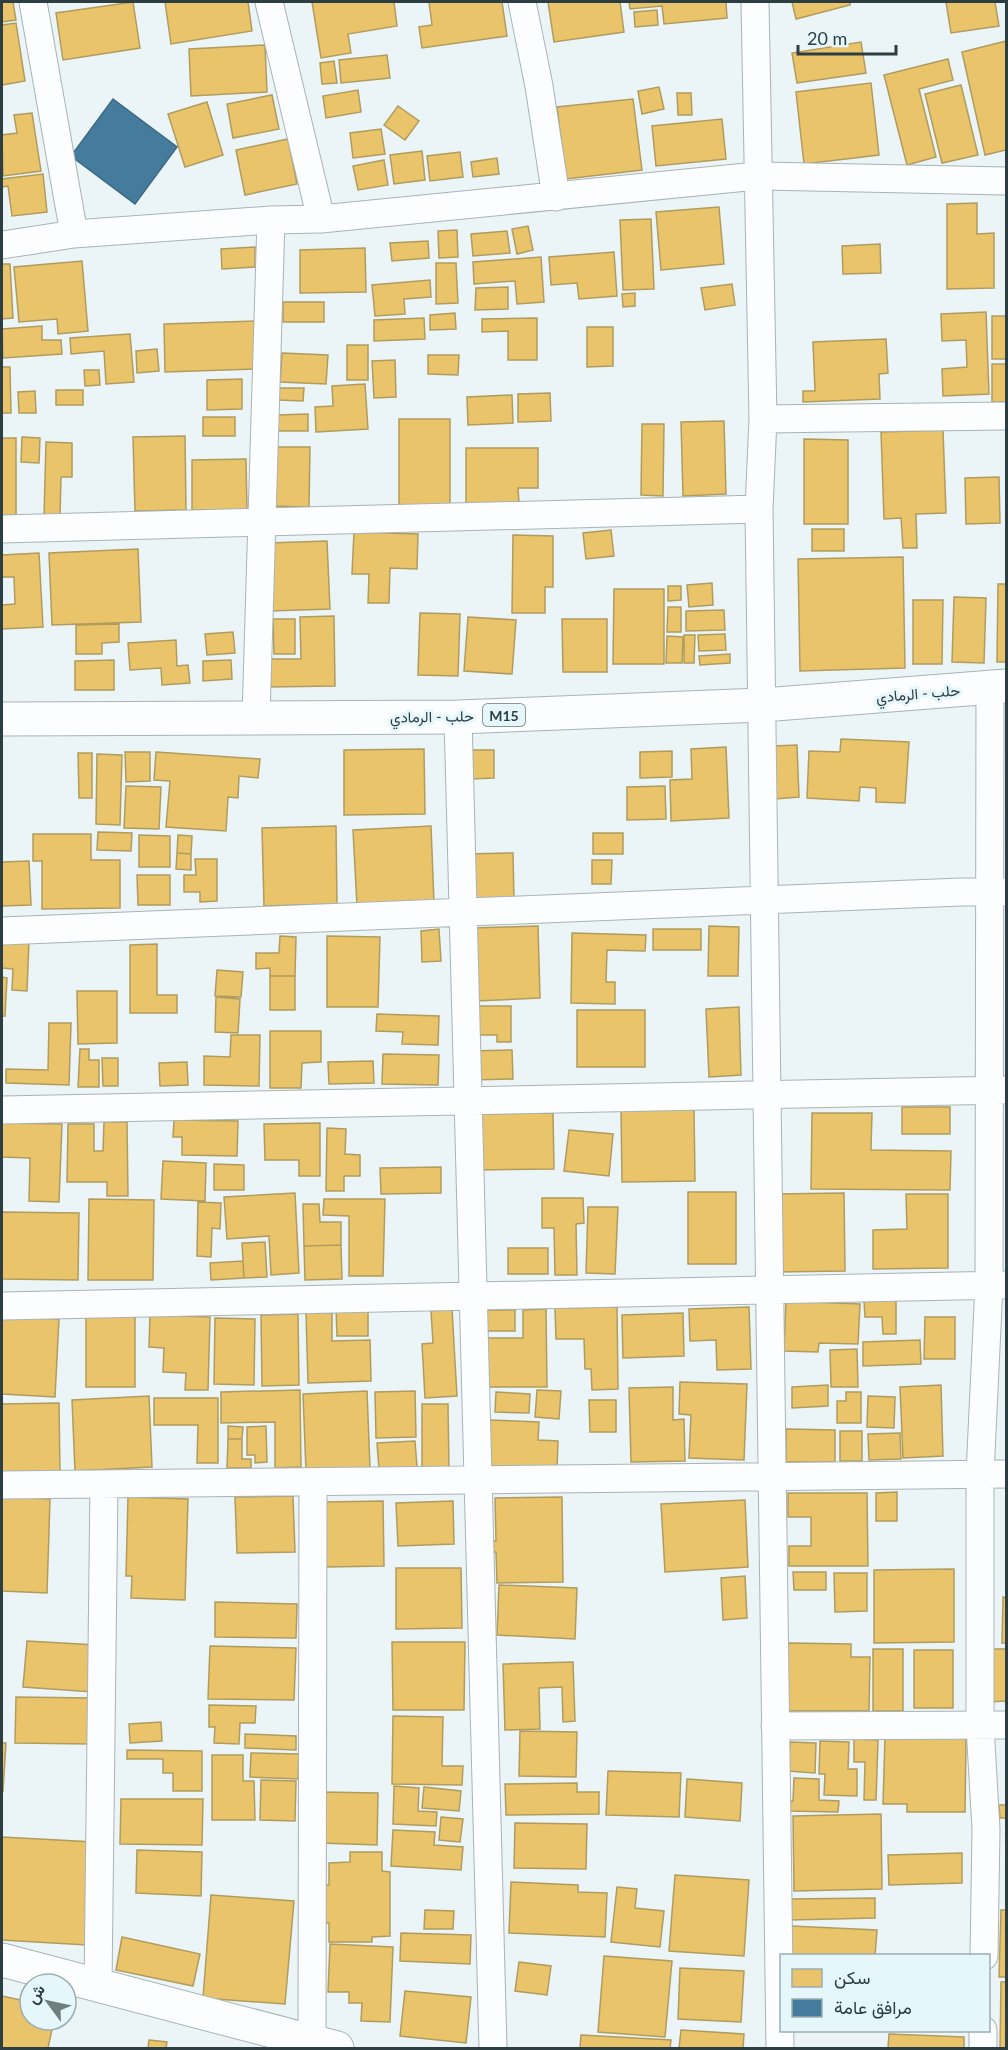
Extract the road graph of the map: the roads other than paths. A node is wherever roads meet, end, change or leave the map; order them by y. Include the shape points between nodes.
1 (33, 2) edge
2 (269, 2) edge
3 (522, 2) edge
4 (755, 2) edge
5 (757, 176) junction
6 (1006, 181) edge
7 (556, 197) junction
8 (321, 219) junction
9 (271, 220) junction
10 (74, 234) junction
11 (2, 245) edge
12 (1006, 416) edge
13 (763, 419) junction
14 (759, 509) junction
15 (263, 522) junction
16 (2, 529) edge
17 (998, 687) edge
18 (762, 705) junction
19 (256, 717) junction
20 (458, 717) junction
21 (2, 719) edge
22 (998, 891) edge
23 (764, 900) junction
24 (462, 912) junction
25 (2, 931) edge
26 (998, 1090) edge
27 (767, 1094) junction
28 (467, 1100) junction
29 (2, 1110) edge
30 (998, 1285) edge
31 (769, 1290) junction
32 (472, 1296) junction
33 (2, 1306) edge
34 (993, 1474) edge
35 (772, 1478) junction
36 (478, 1480) junction
37 (313, 1482) junction
38 (104, 1484) junction
39 (2, 1485) edge
40 (980, 1725) junction
41 (1006, 1725) edge
42 (775, 1726) junction
43 (996, 1828) edge
44 (984, 1954) edge
45 (2, 1960) edge
46 (98, 1986) junction
47 (983, 2032) edge
48 (324, 2045) edge
49 (493, 2049) edge
50 (780, 2049) edge
51 (983, 2049) edge

1 - 10 street
2 - 8 street
3 - 7 street
4 - 5 street
5 - 6 street
5 - 7 street
5 - 13 street
7 - 8 street
8 - 9 street
9 - 10 street
9 - 15 street
10 - 11 street
12 - 13 street
13 - 14 street
14 - 15 street
14 - 18 street
15 - 16 street
15 - 19 street
17 - 18 main road, حلب - الرمادي / M15
17 - 22 street
18 - 20 main road, حلب - الرمادي / M15
18 - 23 street
19 - 20 main road, حلب - الرمادي / M15
19 - 21 main road, حلب - الرمادي / M15
20 - 24 street
22 - 23 street
22 - 26 street
23 - 24 street
23 - 27 street
24 - 25 street
24 - 28 street
26 - 27 street
26 - 30 street
27 - 28 street
27 - 31 street
28 - 29 street
28 - 32 street
30 - 31 street
30 - 34 street
31 - 32 street
31 - 35 street
32 - 33 street
32 - 36 street
34 - 35 street
34 - 40 street
35 - 36 street
35 - 42 street
36 - 37 street
36 - 49 street
37 - 38 street
37 - 48 street
38 - 39 street
38 - 46 street
40 - 41 street
40 - 42 street
40 - 43 street
42 - 50 street
43 - 44 street
45 - 46 main road
46 - 48 main road
47 - 51 street

